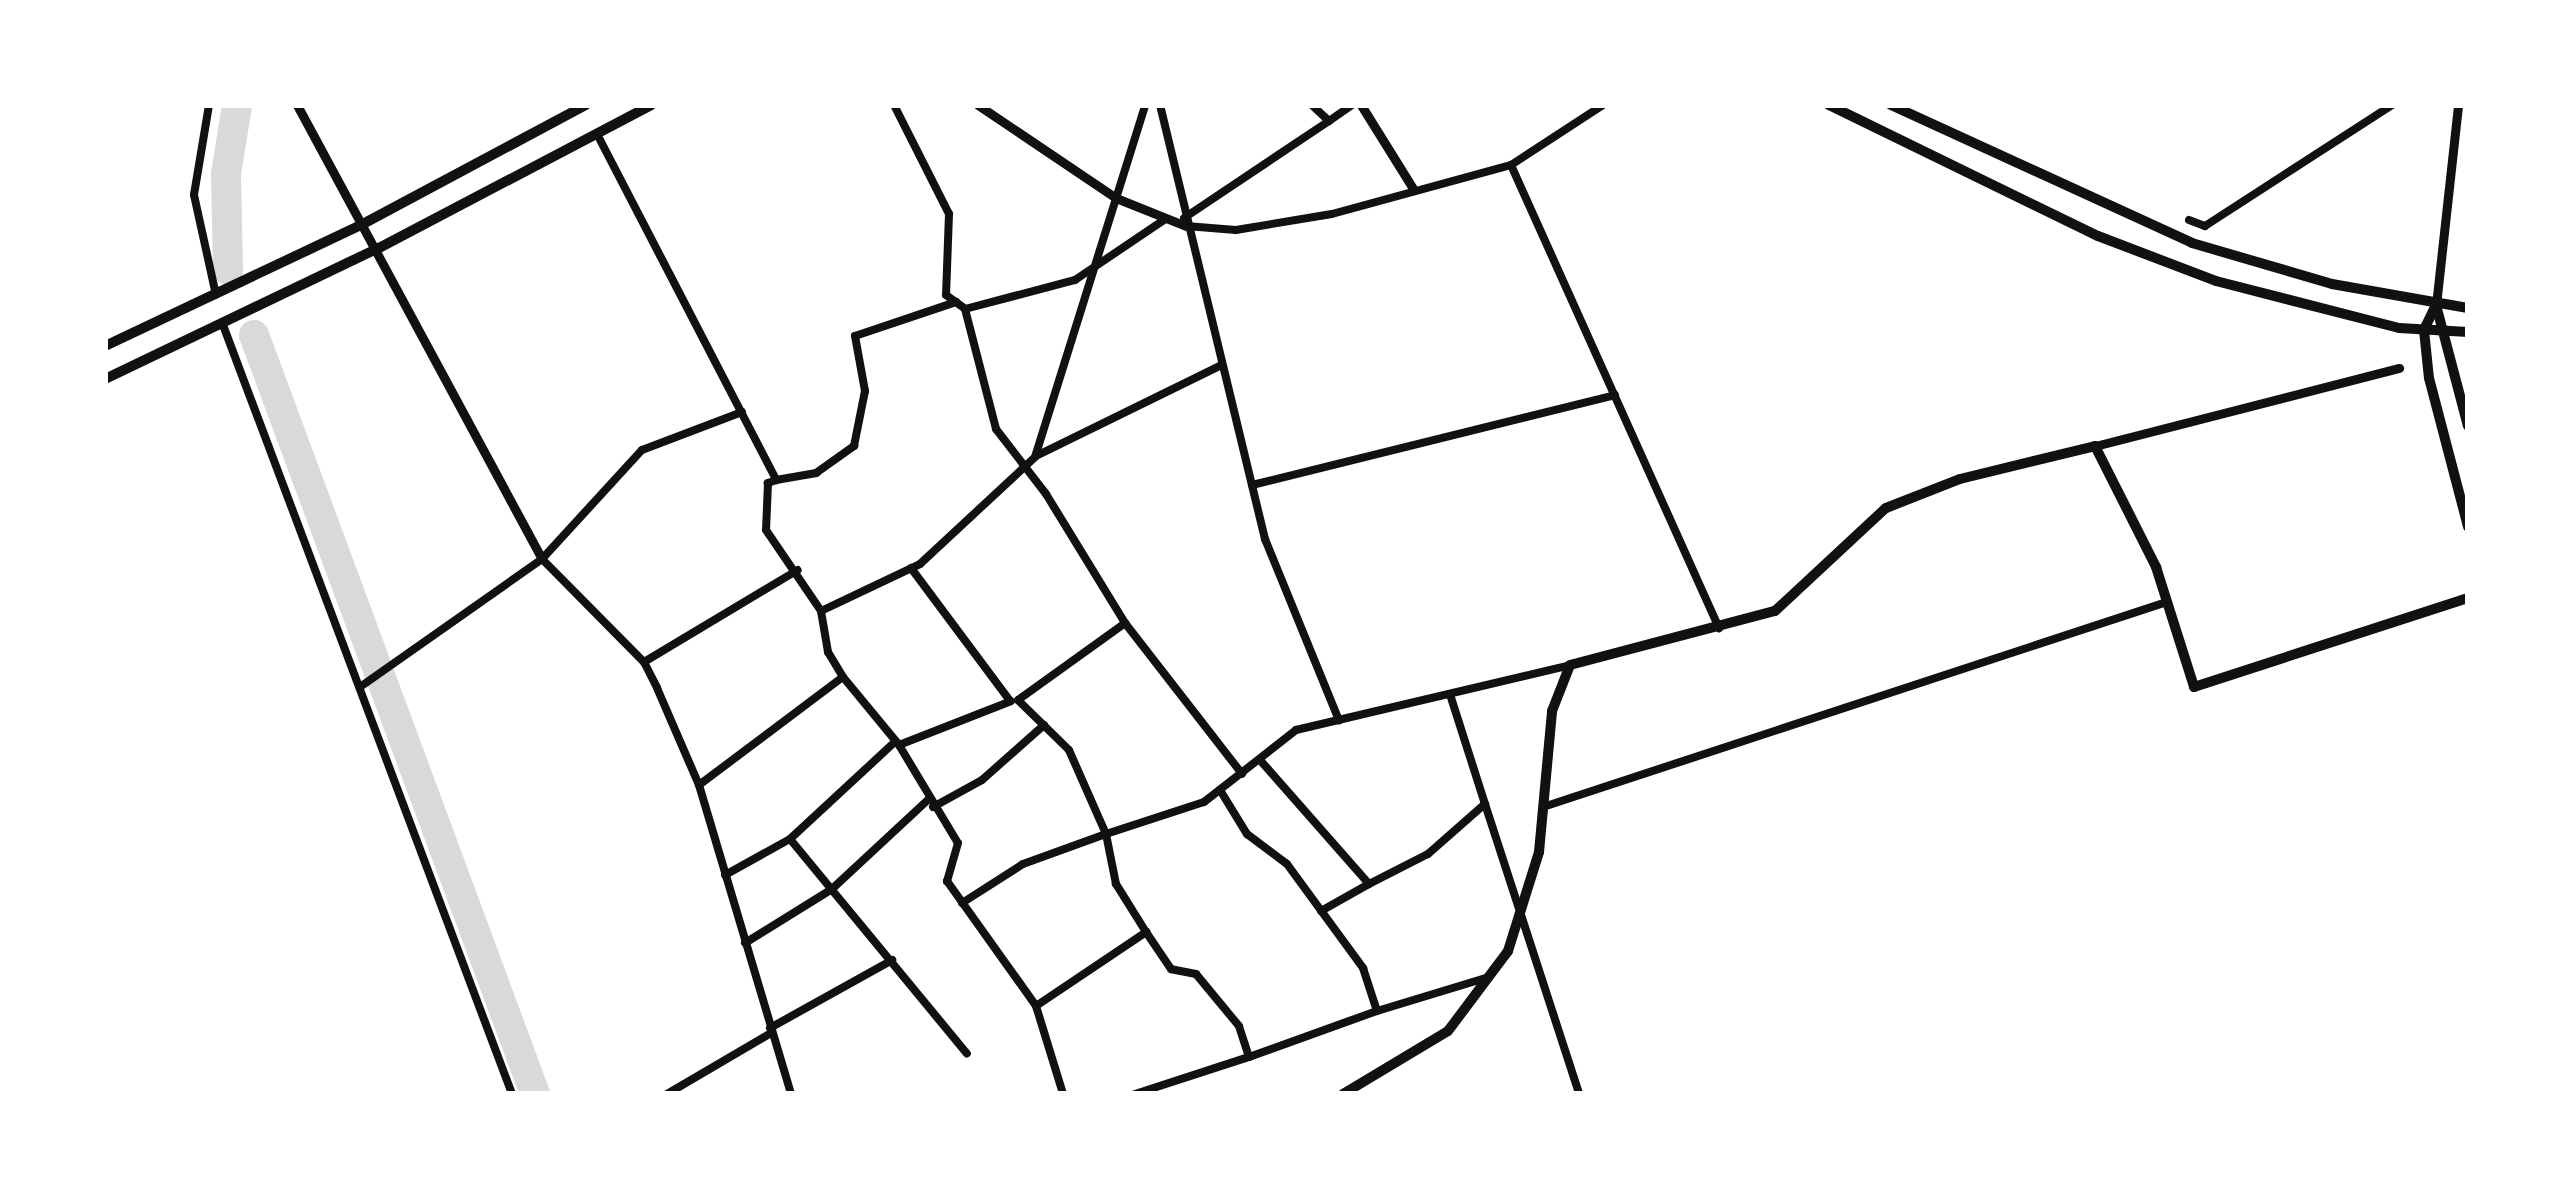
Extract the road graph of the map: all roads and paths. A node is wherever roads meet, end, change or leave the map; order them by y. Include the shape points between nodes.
1 (209, 105) edge
2 (296, 105) edge
3 (586, 105) edge
4 (651, 105) edge
5 (894, 105) edge
6 (978, 105) edge
7 (1145, 105) edge
8 (1160, 105) edge
9 (1312, 105) edge
10 (1357, 105) edge
11 (1604, 105) edge
12 (1829, 105) edge
13 (1891, 105) edge
14 (2392, 105) edge
15 (2458, 105) edge
16 (1329, 121) junction
17 (596, 133) junction
18 (1511, 164) junction
19 (1414, 190) junction
20 (1116, 198) junction
21 (1164, 220) junction
22 (2189, 220) dead end
23 (1185, 222) junction
24 (361, 225) junction
25 (379, 248) junction
26 (1092, 272) junction
27 (216, 295) junction
28 (956, 302) junction
29 (2437, 305) junction
30 (2468, 308) edge
31 (964, 309) junction
32 (223, 325) junction
33 (2424, 330) junction
34 (2445, 331) junction
35 (2468, 332) edge
36 (105, 346) edge
37 (1222, 365) junction
38 (2399, 368) dead end
39 (105, 379) edge
40 (1615, 394) junction
41 (742, 412) junction
42 (2468, 426) edge
43 (2095, 446) junction
44 (1035, 457) junction
45 (1025, 465) junction
46 (776, 480) junction
47 (1252, 484) junction
48 (2468, 527) edge
49 (542, 559) junction
50 (911, 568) junction
51 (798, 569) junction
52 (2468, 598) edge
53 (2169, 602) junction
54 (821, 611) junction
55 (1124, 623) junction
56 (1719, 628) junction
57 (644, 662) junction
58 (1570, 665) junction
59 (843, 676) junction
60 (364, 685) junction
61 (1450, 694) junction
62 (1014, 701) junction
63 (1339, 721) junction
64 (1044, 725) junction
65 (898, 743) junction
66 (1260, 760) junction
67 (1242, 774) junction
68 (699, 784) junction
69 (1220, 790) junction
70 (931, 803) junction
71 (1486, 804) junction
72 (1542, 807) junction
73 (1106, 834) junction
74 (790, 839) junction
75 (725, 875) junction
76 (1369, 884) junction
77 (832, 889) junction
78 (962, 902) junction
79 (1322, 910) junction
80 (1525, 916) junction
81 (1146, 932) junction
82 (745, 943) junction
83 (892, 960) junction
84 (1492, 976) junction
85 (1036, 1006) junction
86 (1377, 1011) junction
87 (771, 1030) junction
88 (968, 1054) dead end
89 (1250, 1057) junction
90 (512, 1094) edge
91 (667, 1094) edge
92 (791, 1094) edge
93 (1063, 1094) edge
94 (1135, 1094) edge
95 (1343, 1094) edge
96 (1580, 1094) edge

1 - 27 street via 194,195
2 - 24 street
3 - 24 main road
4 - 17 main road
5 - 28 street via 949,214 942,254 946,295
6 - 20 street
7 - 20 street
8 - 23 street
9 - 16 street
10 - 16 street
10 - 19 street
11 - 18 street
12 - 33 main road via 2098,236 2216,281 2290,305
13 - 29 main road via 2192,243
14 - 22 street via 2205,226
15 - 29 street
16 - 23 street
17 - 25 main road
17 - 41 street
18 - 19 street
18 - 40 street
19 - 23 street via 1236,230
20 - 21 street
20 - 26 street
21 - 23 street
21 - 26 street
23 - 37 street
24 - 25 street
24 - 27 main road
25 - 32 main road
25 - 49 street
26 - 31 street
26 - 44 street
27 - 36 main road
28 - 31 street
28 - 46 street via 854,336 865,406 854,446 816,473
29 - 30 main road
29 - 33 main road
29 - 34 main road
31 - 45 street via 995,429
32 - 39 main road
32 - 60 street
33 - 34 main road
33 - 48 main road
34 - 35 main road
34 - 42 main road
37 - 44 street
37 - 47 street
38 - 43 street
40 - 47 street
40 - 56 street
41 - 46 street
41 - 49 street via 642,451
43 - 53 main road
43 - 56 main road via 1960,478 1886,508 1800,596
44 - 45 street
45 - 50 street
45 - 55 street
46 - 51 street via 768,483 766,530
47 - 63 street via 1290,611
49 - 57 street
49 - 60 street
50 - 54 street
50 - 62 street
51 - 54 street
51 - 57 street
52 - 53 main road via 2194,687
53 - 72 street
54 - 59 street via 828,652
55 - 62 street
55 - 67 street
56 - 58 main road
57 - 68 street
58 - 61 street
58 - 72 main road via 1552,711
59 - 65 street
59 - 68 street
60 - 90 street
61 - 63 street
61 - 71 street
62 - 64 street
62 - 65 street
63 - 66 street via 1296,730
64 - 70 street via 982,780
64 - 73 street via 1069,750
65 - 70 street
65 - 74 street
66 - 67 street
66 - 76 street
67 - 69 street
68 - 75 street
69 - 73 street
69 - 79 street via 1247,834 1287,863
70 - 77 street
70 - 78 street via 958,842 947,881
71 - 76 street via 1428,854
71 - 80 street
72 - 80 main road
73 - 78 street via 1023,864
73 - 81 street via 1116,884
74 - 75 street
74 - 77 street
75 - 82 street
76 - 79 street
77 - 82 street
77 - 83 street
78 - 85 street
79 - 86 street via 1363,968
80 - 84 main road
80 - 96 street
81 - 85 street
81 - 89 street via 1171,969 1196,974 1239,1026
82 - 87 street
83 - 87 street
83 - 88 street
84 - 86 street
84 - 95 main road via 1448,1031
85 - 93 street
86 - 89 street
87 - 91 street
87 - 92 street
89 - 94 street

